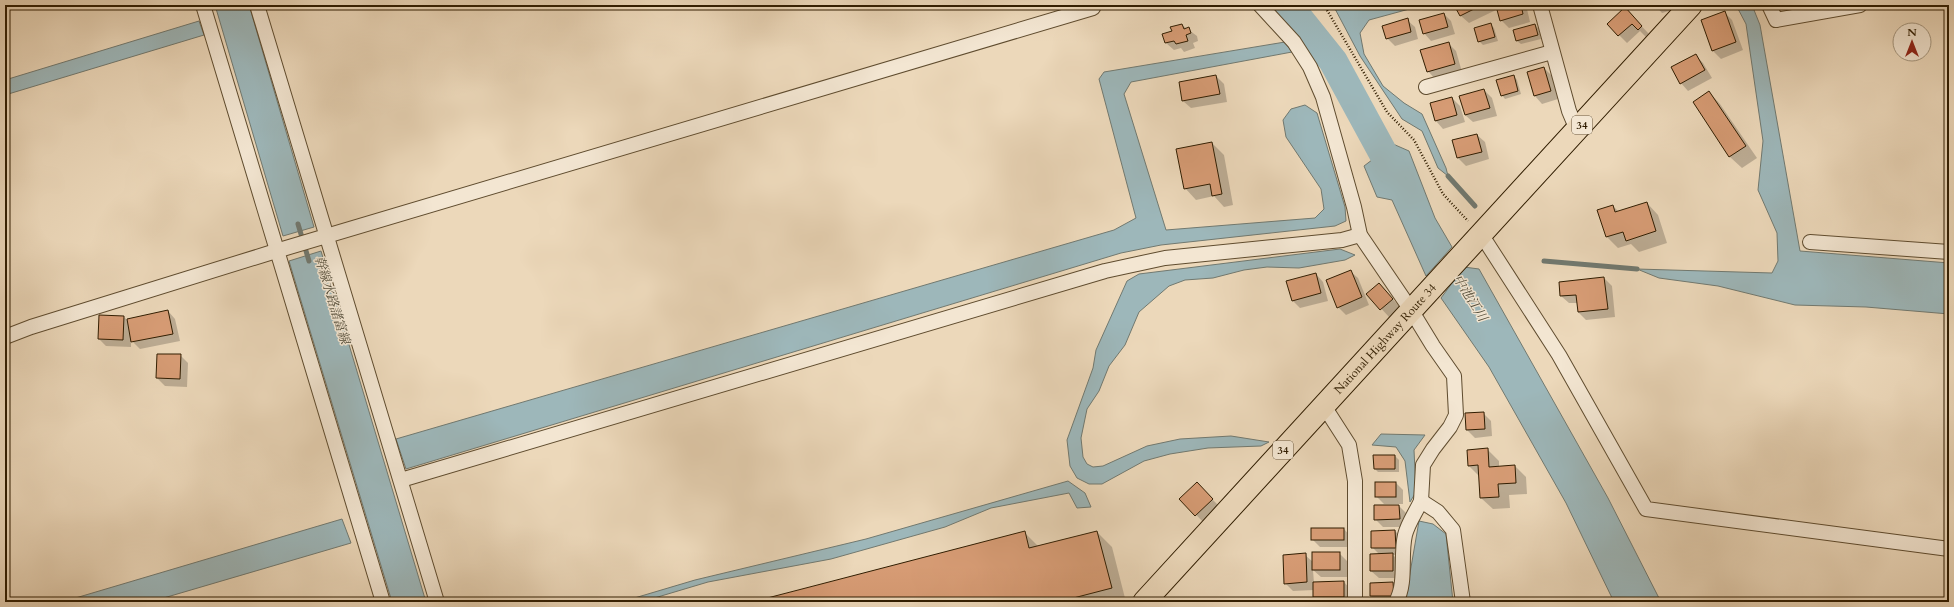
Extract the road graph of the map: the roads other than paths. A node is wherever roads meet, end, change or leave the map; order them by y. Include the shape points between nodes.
1 (203, 5) edge
2 (257, 5) edge
3 (1091, 5) edge
4 (1260, 5) edge
5 (1540, 5) edge
6 (1691, 5) edge
7 (1769, 5) edge
8 (1860, 5) edge
9 (1552, 52) junction
10 (1426, 87) dead end
11 (1577, 130) junction
12 (1360, 236) junction
13 (326, 237) junction
14 (1476, 239) junction
15 (1810, 242) dead end
16 (276, 251) junction
17 (1949, 252) edge
18 (1416, 304) junction
19 (5, 337) edge
20 (1324, 406) junction
21 (401, 480) junction
22 (1421, 502) junction
23 (1949, 549) edge
24 (383, 602) edge
25 (437, 602) edge
26 (1144, 602) edge
27 (1355, 602) edge
28 (1396, 602) edge
29 (1463, 602) edge

1 - 16 street
2 - 13 street
3 - 13 street via 1093,8
4 - 12 street via 1294,42 1310,67 1323,97
5 - 9 street
6 - 11 highway, National Highway Route 34 / 34
7 - 8 street via 1776,20
9 - 10 street
9 - 11 street
11 - 14 highway, National Highway Route 34 / 34
12 - 18 street
12 - 21 street via 1165,258 1105,271
13 - 16 street
13 - 21 street
14 - 18 highway, National Highway Route 34 / 34
14 - 23 street via 1559,355 1646,509
15 - 17 street
16 - 19 street
16 - 24 street
18 - 20 highway, National Highway Route 34 / 34
18 - 22 street via 1433,346 1454,376 1456,415 1423,465
20 - 26 highway, National Highway Route 34 / 34
20 - 27 street via 1349,445 1355,480
21 - 25 street
22 - 28 street via 1405,535 1401,583
22 - 29 street via 1438,512 1453,530

